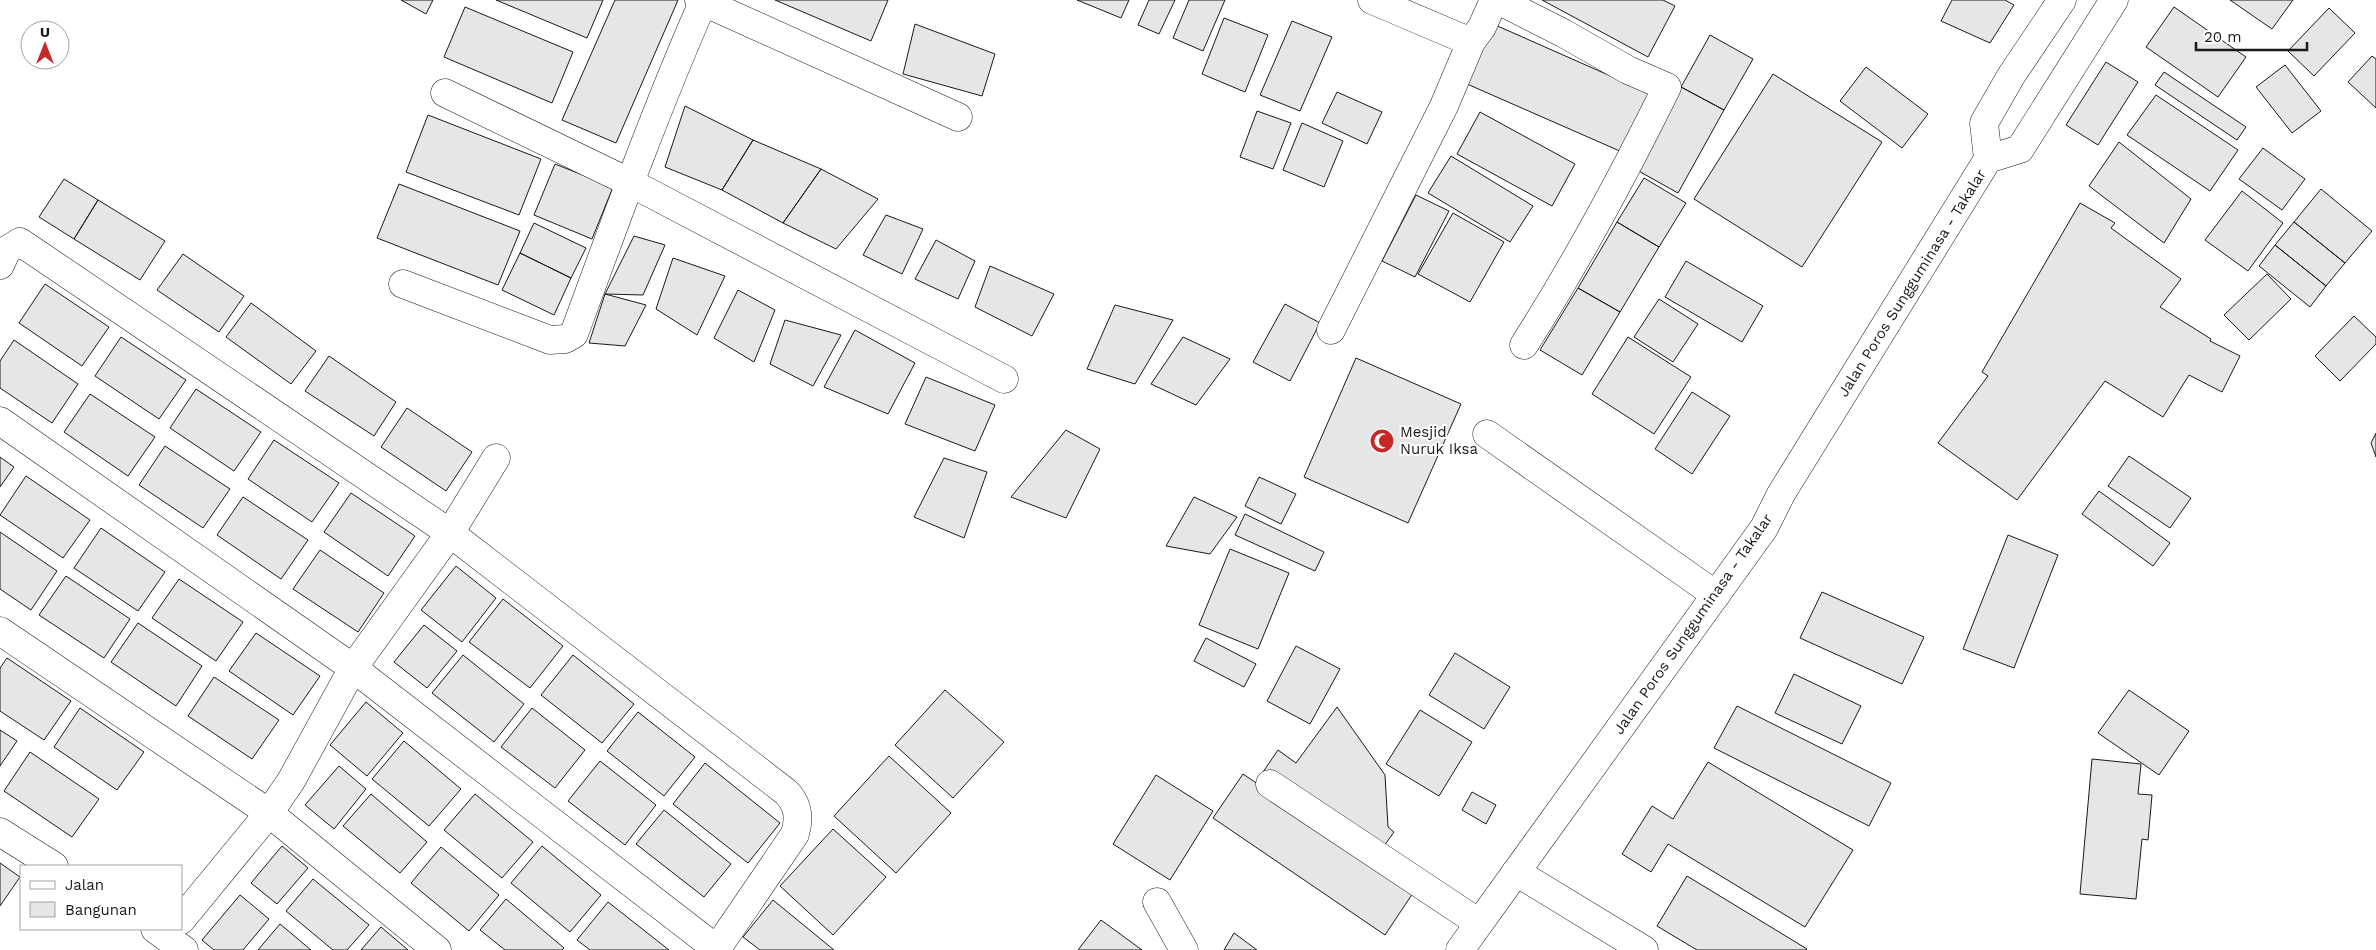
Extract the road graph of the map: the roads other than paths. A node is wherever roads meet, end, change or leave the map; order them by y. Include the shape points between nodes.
1 (702, 0) edge
2 (1372, 0) edge
3 (1496, 0) edge
4 (2062, 0) edge
5 (2114, 0) edge
6 (1471, 42) junction
7 (446, 94) dead end
8 (958, 117) dead end
9 (1988, 159) junction
10 (629, 182) junction
11 (0, 265) edge
12 (403, 284) dead end
13 (1331, 330) dead end
14 (1524, 345) dead end
15 (1004, 379) dead end
16 (0, 421) edge
17 (1487, 434) dead end
18 (496, 458) dead end
19 (450, 533) junction
20 (1716, 595) junction
21 (0, 631) edge
22 (353, 668) junction
23 (1270, 784) dead end
24 (269, 813) junction
25 (0, 832) edge
26 (52, 865) edge
27 (1516, 872) junction
28 (1157, 902) dead end
29 (182, 920) edge
30 (1479, 923) junction
31 (437, 950) edge
32 (717, 950) edge
33 (1184, 950) edge
34 (1460, 950) edge
35 (1644, 950) edge

1 - 8 main road
1 - 10 main road
2 - 6 main road
3 - 6 main road
3 - 14 main road via 1628,70 1667,87 1624,175
4 - 9 main road via 2011,76 1984,124
5 - 9 main road via 2020,149
6 - 13 main road via 1444,106
7 - 10 main road
9 - 20 main road, Jalan Poros Sungguminasa - Takalar via 1764,528
10 - 12 main road via 574,334 550,340
10 - 15 main road
11 - 19 main road via 8,250 20,242
16 - 22 main road
17 - 20 main road
18 - 19 main road
19 - 22 main road
19 - 32 main road via 795,801 799,821 795,834
20 - 27 main road, Jalan Poros Sungguminasa - Takalar
21 - 24 main road
22 - 24 main road via 291,781
22 - 32 main road
23 - 30 main road
24 - 29 main road
24 - 31 main road
25 - 26 main road
27 - 30 main road, Jalan Poros Sungguminasa - Takalar
27 - 35 main road
28 - 33 main road
30 - 34 main road, Jalan Poros Sungguminasa - Takalar

